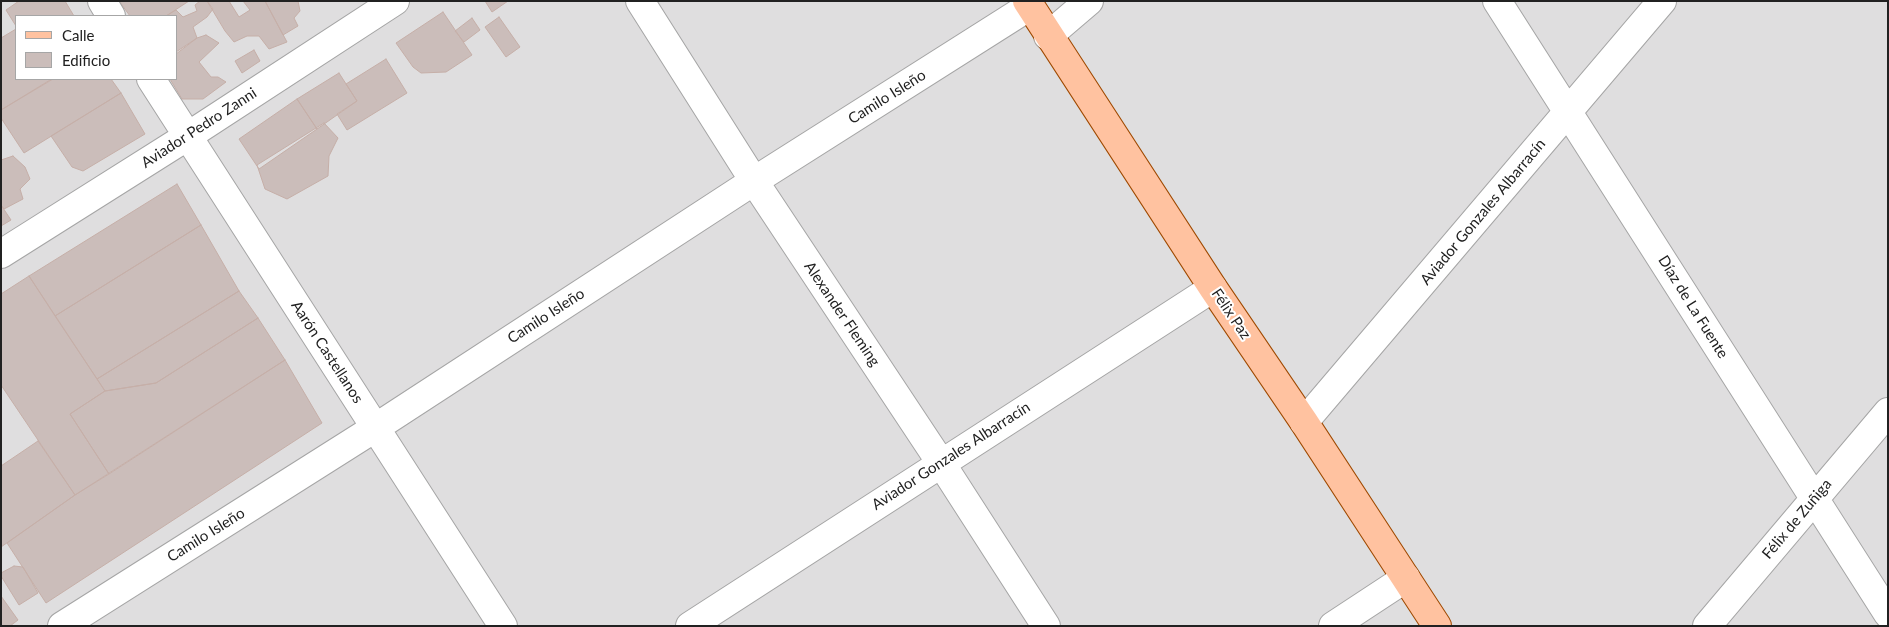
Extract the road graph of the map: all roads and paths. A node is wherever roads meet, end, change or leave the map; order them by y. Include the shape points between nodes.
1 (102, 1) edge
2 (395, 1) edge
3 (640, 1) edge
4 (1089, 1) edge
5 (1497, 1) edge
6 (1662, 1) edge
7 (1028, 3) edge
8 (110, 15) edge
9 (1048, 36) junction
10 (152, 80) edge
11 (1568, 112) junction
12 (188, 136) junction
13 (754, 181) junction
14 (1, 254) edge
15 (1213, 288) junction
16 (1888, 412) edge
17 (1304, 422) junction
18 (375, 428) junction
19 (941, 463) junction
20 (1814, 498) junction
21 (1406, 578) junction
22 (1888, 614) edge
23 (62, 626) edge
24 (503, 626) edge
25 (690, 626) edge
26 (1046, 626) edge
27 (1333, 626) edge
28 (1437, 626) edge
29 (1707, 626) edge

1 - 8 street
2 - 12 street, Aviador Pedro Zanni
3 - 13 street, Alexander Fleming
4 - 9 street
5 - 11 street, Díaz de La Fuente
6 - 11 street, Aviador Gonzales Albarracín
7 - 9 main road, Félix Paz
7 - 13 street, Camilo Isleño
9 - 15 main road, Félix Paz
10 - 12 street, Aarón Castellanos
11 - 17 street, Aviador Gonzales Albarracín
11 - 20 street, Díaz de La Fuente
12 - 14 street, Aviador Pedro Zanni
12 - 18 street, Aarón Castellanos
13 - 18 street, Camilo Isleño
13 - 19 street, Alexander Fleming
15 - 17 main road, Félix Paz
15 - 19 street, Aviador Gonzales Albarracín
16 - 20 street, Félix de Zuñiga
17 - 21 main road, Félix Paz
18 - 23 street, Camilo Isleño
18 - 24 street, Aarón Castellanos
19 - 25 street, Aviador Gonzales Albarracín
19 - 26 street, Alexander Fleming
20 - 22 street, Díaz de La Fuente
20 - 29 street, Félix de Zuñiga
21 - 27 street
21 - 28 main road, Félix Paz

